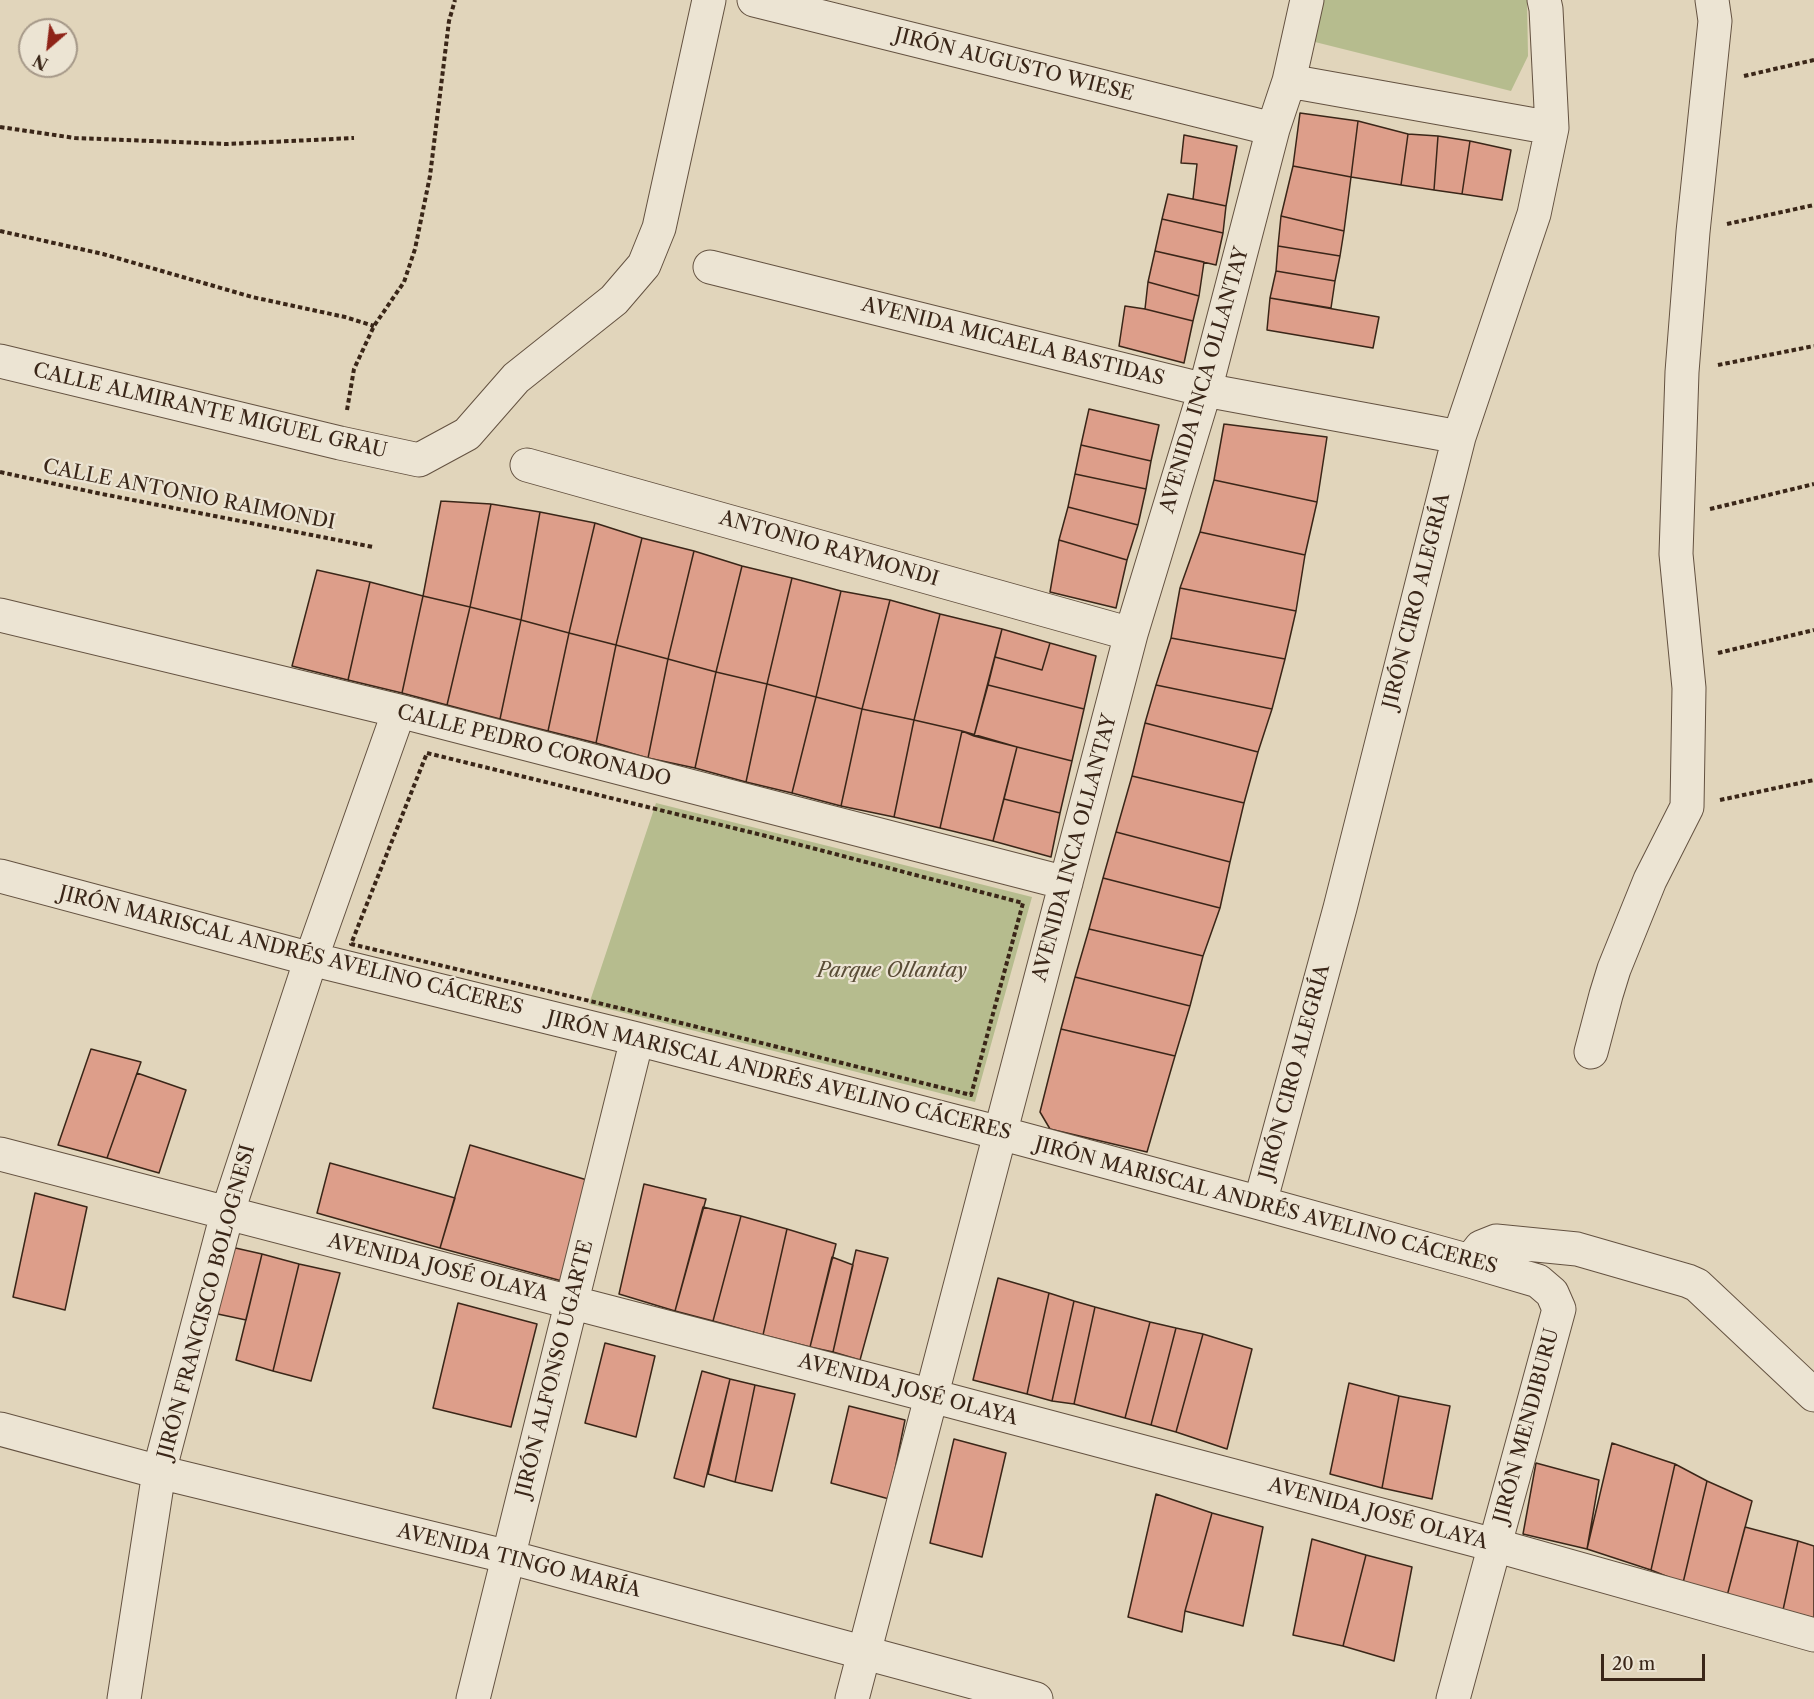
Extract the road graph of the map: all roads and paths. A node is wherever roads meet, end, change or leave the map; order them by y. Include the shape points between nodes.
1 (455, 0) edge
2 (709, 0) edge
3 (754, 0) edge
4 (1307, 0) edge
5 (1544, 0) edge
6 (1712, 0) edge
7 (1814, 60) edge
8 (1289, 81) junction
9 (1709, 84) junction
10 (0, 127) edge
11 (1552, 128) junction
12 (1273, 129) junction
13 (354, 138) dead end
14 (1814, 205) edge
15 (0, 231) edge
16 (1693, 232) junction
17 (710, 267) dead end
18 (374, 326) junction
19 (1814, 346) edge
20 (0, 361) edge
21 (1682, 372) junction
22 (1205, 390) junction
23 (1459, 437) junction
24 (340, 443) junction
25 (527, 465) dead end
26 (0, 472) edge
27 (1814, 484) edge
28 (1677, 517) junction
29 (373, 547) dead end
30 (0, 615) edge
31 (1814, 630) edge
32 (1131, 634) junction
33 (1686, 660) junction
34 (399, 711) junction
35 (1814, 780) edge
36 (1687, 807) junction
37 (0, 876) edge
38 (1066, 883) junction
39 (311, 959) junction
40 (593, 1001) joint
41 (637, 1039) junction
42 (1591, 1053) dead end
43 (1000, 1133) junction
44 (0, 1154) edge
45 (1260, 1203) junction
46 (226, 1214) junction
47 (1470, 1261) junction
48 (1552, 1293) joint
49 (572, 1303) junction
50 (1814, 1395) edge
51 (932, 1396) junction
52 (0, 1429) edge
53 (159, 1472) junction
54 (1494, 1545) junction
55 (508, 1557) junction
56 (1814, 1635) edge
57 (864, 1653) junction
58 (124, 1699) edge
59 (473, 1699) edge
60 (852, 1699) edge
61 (1036, 1699) edge
62 (1453, 1699) edge

1 - 18 path via 430,176 414,249 404,282
2 - 24 street, CALLE ALMIRANTE MIGUEL GRAU via 659,228 644,265 614,300 516,378 467,434 419,460
3 - 12 street, JIRÓN AUGUSTO WIESE
4 - 8 street, AVENIDA INCA OLLANTAY
5 - 11 street, JIRÓN CIRO ALEGRÍA
6 - 9 street via 1715,21
7 - 9 path
8 - 11 street
8 - 12 street, AVENIDA INCA OLLANTAY
9 - 16 street
10 - 13 path via 75,138 227,144
11 - 23 street, JIRÓN CIRO ALEGRÍA via 1534,213
12 - 22 street, AVENIDA INCA OLLANTAY
14 - 16 path
15 - 18 path via 103,254 252,297
16 - 21 street
17 - 22 street, AVENIDA MICAELA BASTIDAS
18 - 24 path via 354,369
19 - 21 path
20 - 24 street, CALLE ALMIRANTE MIGUEL GRAU
21 - 28 street
22 - 23 street, AVENIDA MICAELA BASTIDAS
22 - 32 street, AVENIDA INCA OLLANTAY
23 - 45 street, JIRÓN CIRO ALEGRÍA
25 - 32 street, ANTONIO RAYMONDI
26 - 29 path, CALLE ANTONIO RAIMONDI
27 - 28 path
28 - 33 street via 1676,554
30 - 34 street, CALLE PEDRO CORONADO
31 - 33 path
32 - 38 street, AVENIDA INCA OLLANTAY
33 - 36 street
34 - 38 street, CALLE PEDRO CORONADO
34 - 39 street, JIRÓN FRANCISCO BOLOGNESI
35 - 36 path
36 - 42 street via 1650,880 1614,969
37 - 39 street, JIRÓN MARISCAL ANDRÉS AVELINO CÁCERES
38 - 43 street, AVENIDA INCA OLLANTAY
39 - 41 street, JIRÓN MARISCAL ANDRÉS AVELINO CÁCERES
39 - 46 street, JIRÓN FRANCISCO BOLOGNESI
40 - 40 path via 970,1095 1023,903 427,753 351,944
41 - 43 street, JIRÓN MARISCAL ANDRÉS AVELINO CÁCERES
41 - 49 street, JIRÓN ALFONSO UGARTE
43 - 45 street, JIRÓN MARISCAL ANDRÉS AVELINO CÁCERES
43 - 51 street, AVENIDA INCA OLLANTAY
44 - 46 street, AVENIDA JOSÉ OLAYA
45 - 47 street, JIRÓN MARISCAL ANDRÉS AVELINO CÁCERES
46 - 49 street, AVENIDA JOSÉ OLAYA
46 - 53 street, JIRÓN FRANCISCO BOLOGNESI
47 - 48 street, JIRÓN MARISCAL ANDRÉS AVELINO CÁCERES via 1538,1281
47 - 50 street via 1481,1247 1496,1240 1577,1250 1688,1281 1697,1285
48 - 54 street, JIRÓN MENDIBURU via 1559,1309
49 - 51 street, AVENIDA JOSÉ OLAYA
49 - 55 street, JIRÓN ALFONSO UGARTE
51 - 54 street, AVENIDA JOSÉ OLAYA
51 - 57 street, AVENIDA INCA OLLANTAY
52 - 53 street, AVENIDA TINGO MARÍA
53 - 55 street, AVENIDA TINGO MARÍA
53 - 58 street, JIRÓN FRANCISCO BOLOGNESI
54 - 56 street, AVENIDA JOSÉ OLAYA
54 - 62 street, JIRÓN MENDIBURU
55 - 57 street, AVENIDA TINGO MARÍA
55 - 59 street, JIRÓN ALFONSO UGARTE
57 - 60 street, AVENIDA INCA OLLANTAY
57 - 61 street, AVENIDA TINGO MARÍA

